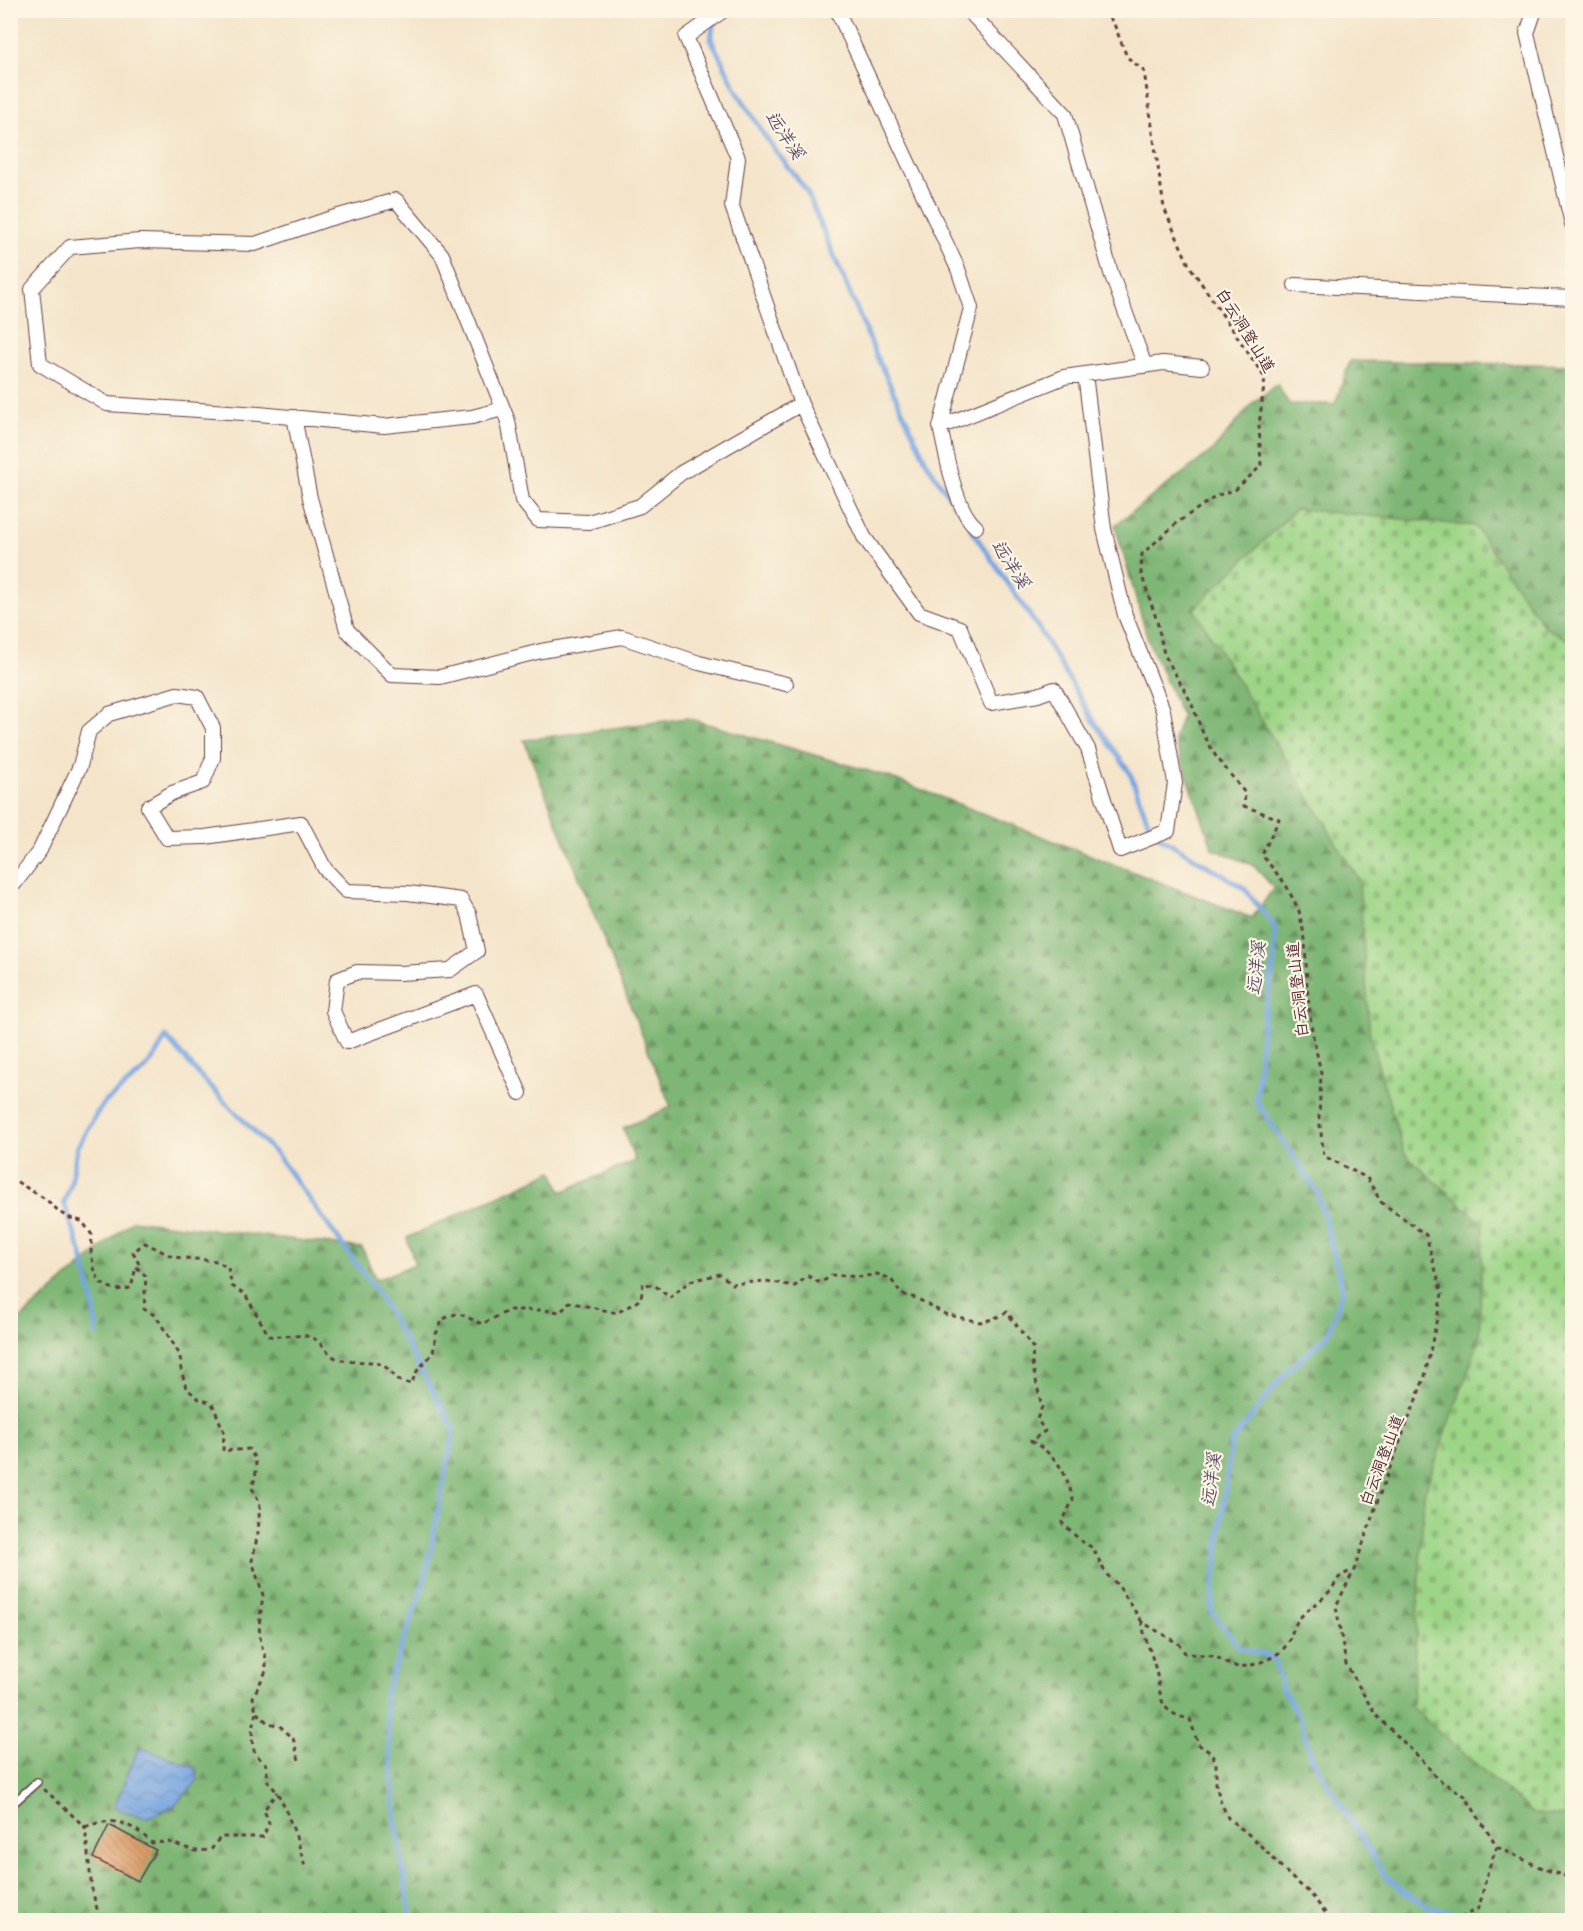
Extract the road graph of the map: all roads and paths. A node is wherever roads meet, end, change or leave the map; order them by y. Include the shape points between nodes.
1 (724, 10) edge
2 (837, 10) edge
3 (968, 10) edge
4 (1104, 10) edge
5 (1535, 10) edge
6 (1572, 224) edge
7 (1295, 285) dead end
8 (1572, 298) edge
9 (1145, 366) junction
10 (1202, 367) dead end
11 (1085, 374) junction
12 (801, 404) junction
13 (503, 409) junction
14 (294, 417) junction
15 (940, 427) junction
16 (976, 527) dead end
17 (786, 684) dead end
18 (10, 882) edge
19 (520, 1093) dead end
20 (10, 1176) edge
21 (139, 1264) dead end
22 (1354, 1570) junction
23 (1142, 1622) junction
24 (256, 1712) junction
25 (299, 1760) dead end
26 (37, 1782) joint
27 (277, 1792) junction
28 (10, 1806) edge
29 (85, 1827) junction
30 (1497, 1847) junction
31 (306, 1870) dead end
32 (1572, 1878) edge
33 (100, 1920) edge
34 (1331, 1920) edge
35 (1462, 1920) edge

1 - 12 street via 686,37 738,158 732,207
2 - 15 street via 958,269 971,308
3 - 9 street via 1065,114 1112,273
4 - 22 path, 白云洞登山道 via 1127,57 1144,71 1164,208 1189,265 1265,378 1259,425 1261,466 1236,490 1218,495 1171,528 1142,554 1141,573 1164,654 1215,755 1245,794 1244,806 1279,819 1262,855 1286,885 1299,911 1305,939 1312,1031 1321,1073 1319,1118 1324,1156 1367,1178 1381,1202 1426,1235 1442,1294 1425,1376
5 - 6 street via 1527,33
7 - 8 street
9 - 10 street via 1162,363
9 - 11 street
11 - 12 street via 1104,529 1125,615 1162,710 1175,783 1168,831 1120,850 1088,750 1054,689 990,703 960,628 919,614 864,537
11 - 15 street via 1064,377
12 - 13 street via 681,472 640,506 589,522 538,520 522,500
13 - 14 street via 472,417 384,426
13 - 14 street via 442,255 396,200 255,244 140,241 70,247 32,289 40,364 107,404
14 - 17 street via 310,498 347,630 392,675 440,677 541,651 622,637 699,663
15 - 16 street via 958,498
18 - 19 street via 15,883 40,850 80,766 89,731 109,714 177,694 197,697 213,728 213,758 202,782 148,807 167,838 205,837 301,823 326,869 346,891 461,900 469,914 477,951 450,970 357,972 337,980 333,1011 347,1042 476,994
20 - 24 path via 45,1198 68,1219 82,1221 92,1234 94,1268 100,1283 116,1290 132,1288 136,1267 146,1276 144,1309 156,1316 180,1355 186,1388 199,1399 213,1403 225,1432 223,1451 249,1449 257,1460 252,1488 260,1503 252,1561 263,1595 259,1626 266,1671 253,1697
21 - 23 path via 133,1252 145,1243 173,1257 217,1261 228,1268 232,1286 245,1294 269,1336 310,1337 334,1357 378,1362 390,1369 397,1380 411,1384 433,1353 442,1319 458,1313 482,1324 510,1310 561,1312 569,1302 617,1313 642,1299 643,1283 657,1287 670,1298 690,1281 720,1274 732,1284 766,1281 795,1286 808,1276 820,1283 833,1275 877,1275 891,1279 901,1294 945,1314 980,1322 1006,1312 1033,1348 1032,1363 1042,1407 1037,1419 1045,1431 1031,1441 1064,1471 1073,1499 1062,1522 1094,1548 1106,1574
22 - 23 path via 1335,1580 1330,1591 1311,1606 1280,1652 1255,1665 1233,1666 1213,1656 1185,1653 1179,1644
22 - 30 path, 白云洞登山道 via 1336,1606 1346,1664 1375,1713 1436,1778 1465,1796
23 - 34 path via 1161,1701 1174,1716 1190,1719 1198,1744 1211,1753 1216,1762 1216,1785 1228,1818 1311,1893
24 - 25 path via 293,1738
24 - 27 path via 252,1738 256,1754 266,1764 268,1782
26 - 28 lane
26 - 29 path
27 - 29 path via 264,1810 269,1823 263,1837 220,1837 211,1850 152,1843 129,1825 113,1820
27 - 31 path
29 - 33 path via 92,1890
30 - 32 path
30 - 35 path via 1479,1908

